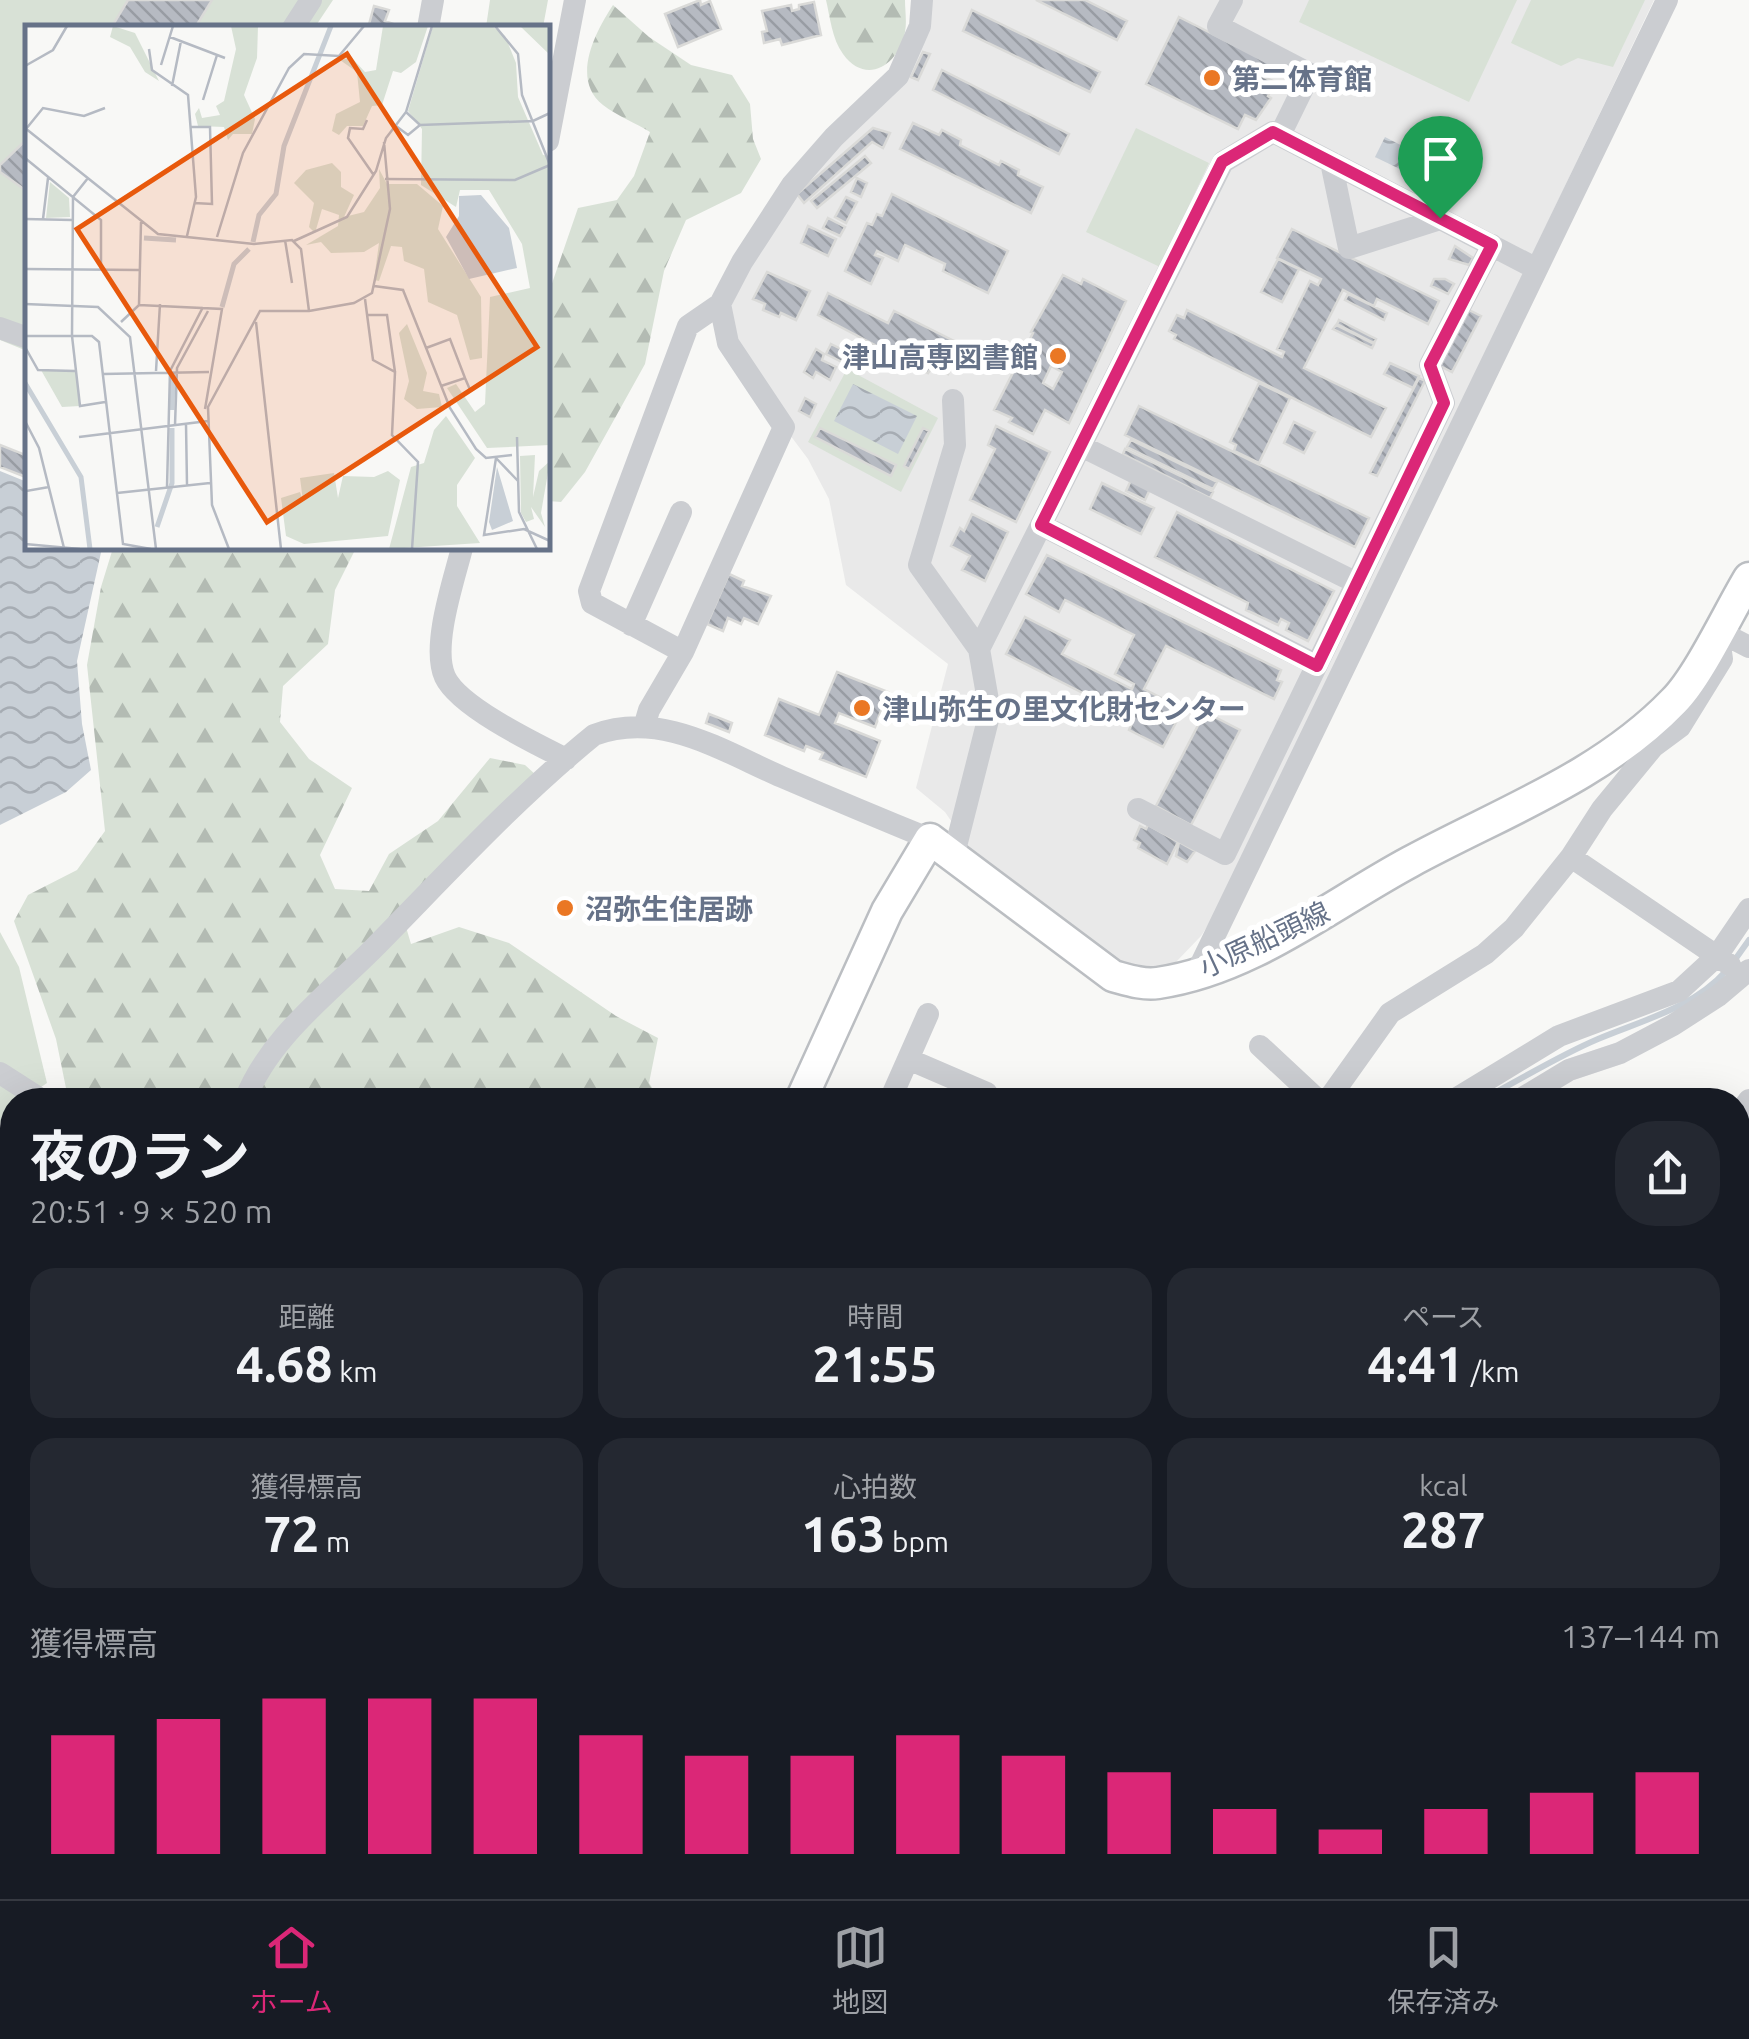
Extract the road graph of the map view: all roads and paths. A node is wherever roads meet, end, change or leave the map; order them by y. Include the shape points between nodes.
1 (311, 0) edge
2 (432, 0) edge
3 (575, 0) edge
4 (922, 0) edge
5 (1232, 0) edge
6 (1667, 0) edge
7 (295, 25) edge
8 (428, 25) edge
9 (551, 108) edge
10 (1280, 136) junction
11 (1331, 162) junction
12 (1440, 218) junction
13 (1492, 245) junction
14 (1537, 269) junction
15 (720, 304) junction
16 (0, 328) edge
17 (25, 337) edge
18 (953, 400) dead end
19 (1081, 446) junction
20 (681, 512) dead end
21 (1041, 525) junction
22 (462, 550) edge
23 (1749, 578) edge
24 (1357, 582) junction
25 (632, 624) junction
26 (1718, 631) junction
27 (1749, 647) edge
28 (979, 649) junction
29 (683, 652) junction
30 (1317, 666) junction
31 (644, 727) junction
32 (566, 759) junction
33 (1138, 809) dead end
34 (942, 846) junction
35 (1571, 857) junction
36 (1749, 908) edge
37 (1717, 956) junction
38 (1197, 972) junction
39 (1748, 975) edge
40 (928, 1014) dead end
41 (1260, 1046) dead end
42 (908, 1059) junction
43 (0, 1073) edge
44 (23, 1088) edge
45 (250, 1088) edge
46 (806, 1088) edge
47 (895, 1088) edge
48 (975, 1088) edge
49 (1305, 1088) edge
50 (1337, 1088) edge
51 (1474, 1088) edge
52 (1539, 1088) edge

1 - 7 street
2 - 8 street
3 - 9 street
4 - 15 street via 920,26 898,76 792,185
5 - 10 street via 1218,26 1310,74
6 - 14 street
10 - 11 street
10 - 19 street via 1273,132 1222,162
11 - 12 street
11 - 12 street via 1349,248
12 - 13 street
13 - 14 street
13 - 24 street via 1430,365 1444,403
14 - 38 street
15 - 25 street via 688,326 589,591 592,603
15 - 29 street via 728,343 784,426
16 - 17 street
18 - 28 street via 955,445 919,564
19 - 21 street
19 - 24 street
20 - 25 street
21 - 28 street
21 - 30 street
22 - 32 street via 443,631 445,677 488,716
23 - 26 main road, 小原船頭線
24 - 30 street
25 - 29 street
26 - 27 street
26 - 35 street via 1722,660 1680,726 1652,747
26 - 38 main road, 小原船頭線 via 1677,699 1585,773 1272,941
28 - 34 street via 990,712
29 - 31 street
30 - 33 street via 1225,854
31 - 32 street via 617,726 594,735
31 - 34 street via 705,740
32 - 45 street via 306,1016 261,1064
34 - 38 main road, 小原船頭線 via 1114,976 1141,984
34 - 46 main road via 888,910
35 - 37 street
35 - 50 street via 1485,954 1390,1013
36 - 37 street
37 - 39 street
37 - 51 street via 1680,991 1559,1036
39 - 52 street via 1673,1025
40 - 42 street
41 - 49 street
42 - 47 street
42 - 48 street
43 - 44 street

